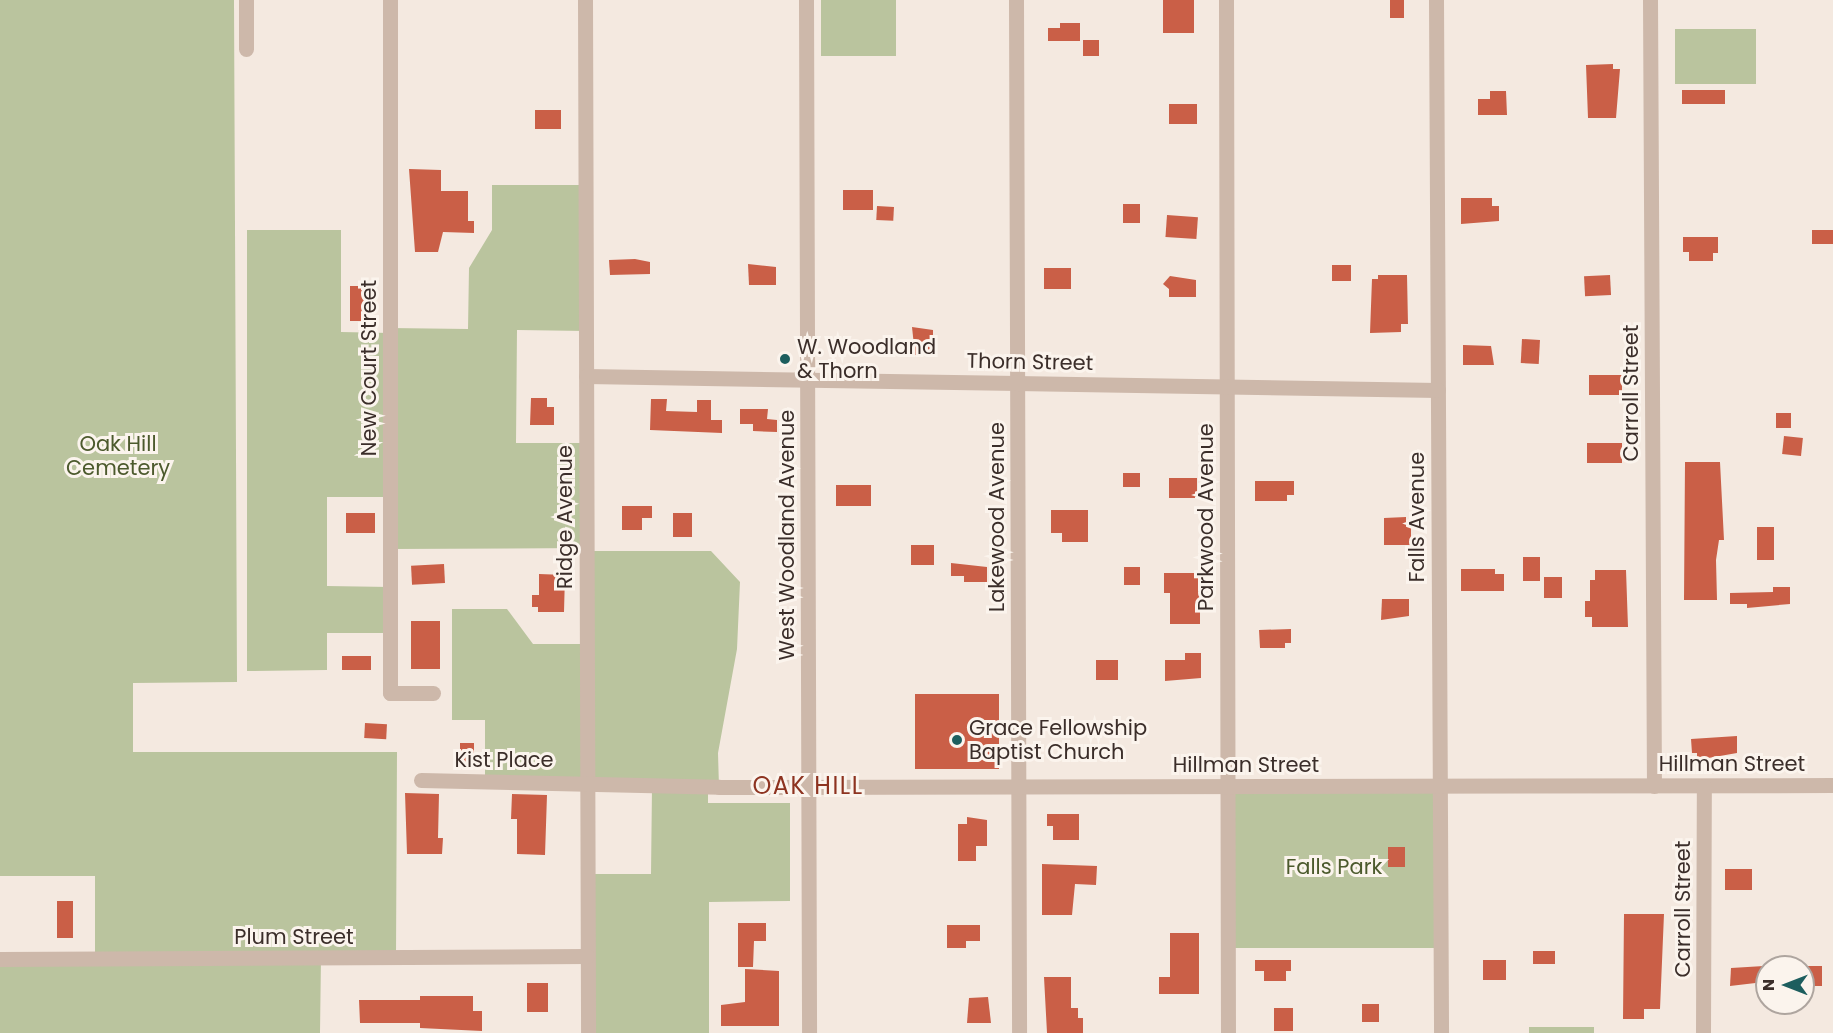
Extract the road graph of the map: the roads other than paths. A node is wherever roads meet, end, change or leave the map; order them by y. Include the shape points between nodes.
1 (246, 0) edge
2 (390, 0) edge
3 (585, 0) edge
4 (806, 0) edge
5 (1016, 0) edge
6 (1226, 0) edge
7 (1436, 0) edge
8 (1650, 0) edge
9 (246, 49) dead end
10 (586, 376) junction
11 (808, 379) junction
12 (1018, 383) junction
13 (1227, 387) junction
14 (1438, 390) junction
15 (433, 693) dead end
16 (421, 780) dead end
17 (587, 783) junction
18 (1833, 785) edge
19 (1227, 786) junction
20 (1439, 786) junction
21 (1654, 786) junction
22 (1704, 786) junction
23 (809, 787) junction
24 (1019, 787) junction
25 (587, 956) junction
26 (0, 959) edge
27 (588, 1033) edge
28 (809, 1033) edge
29 (1019, 1033) edge
30 (1228, 1033) edge
31 (1441, 1033) edge
32 (1703, 1033) edge

1 - 9 street
2 - 15 street, New Court Street via 390,693
3 - 10 street, Ridge Avenue
4 - 11 street, West Woodland Avenue
5 - 12 street, Lakewood Avenue
6 - 13 street, Parkwood Avenue
7 - 14 street, Falls Avenue
8 - 21 street, Carroll Street
10 - 11 street, Thorn Street
10 - 17 street, Ridge Avenue
11 - 12 street, Thorn Street
11 - 23 street, West Woodland Avenue
12 - 13 street, Thorn Street
12 - 24 street, Lakewood Avenue
13 - 14 street, Thorn Street
13 - 19 street, Parkwood Avenue
14 - 20 street, Falls Avenue
16 - 17 street, Kist Place
17 - 23 street, Hillman Street
17 - 25 street, Ridge Avenue
18 - 22 street, Hillman Street
19 - 20 street, Hillman Street
19 - 24 street, Hillman Street
19 - 30 street, Parkwood Avenue
20 - 21 street, Hillman Street
20 - 31 street, Falls Avenue
21 - 22 street, Hillman Street
22 - 32 street, Carroll Street
23 - 24 street, Hillman Street
23 - 28 street, West Woodland Avenue
24 - 29 street, Lakewood Avenue
25 - 26 street, Plum Street
25 - 27 street, Ridge Avenue

